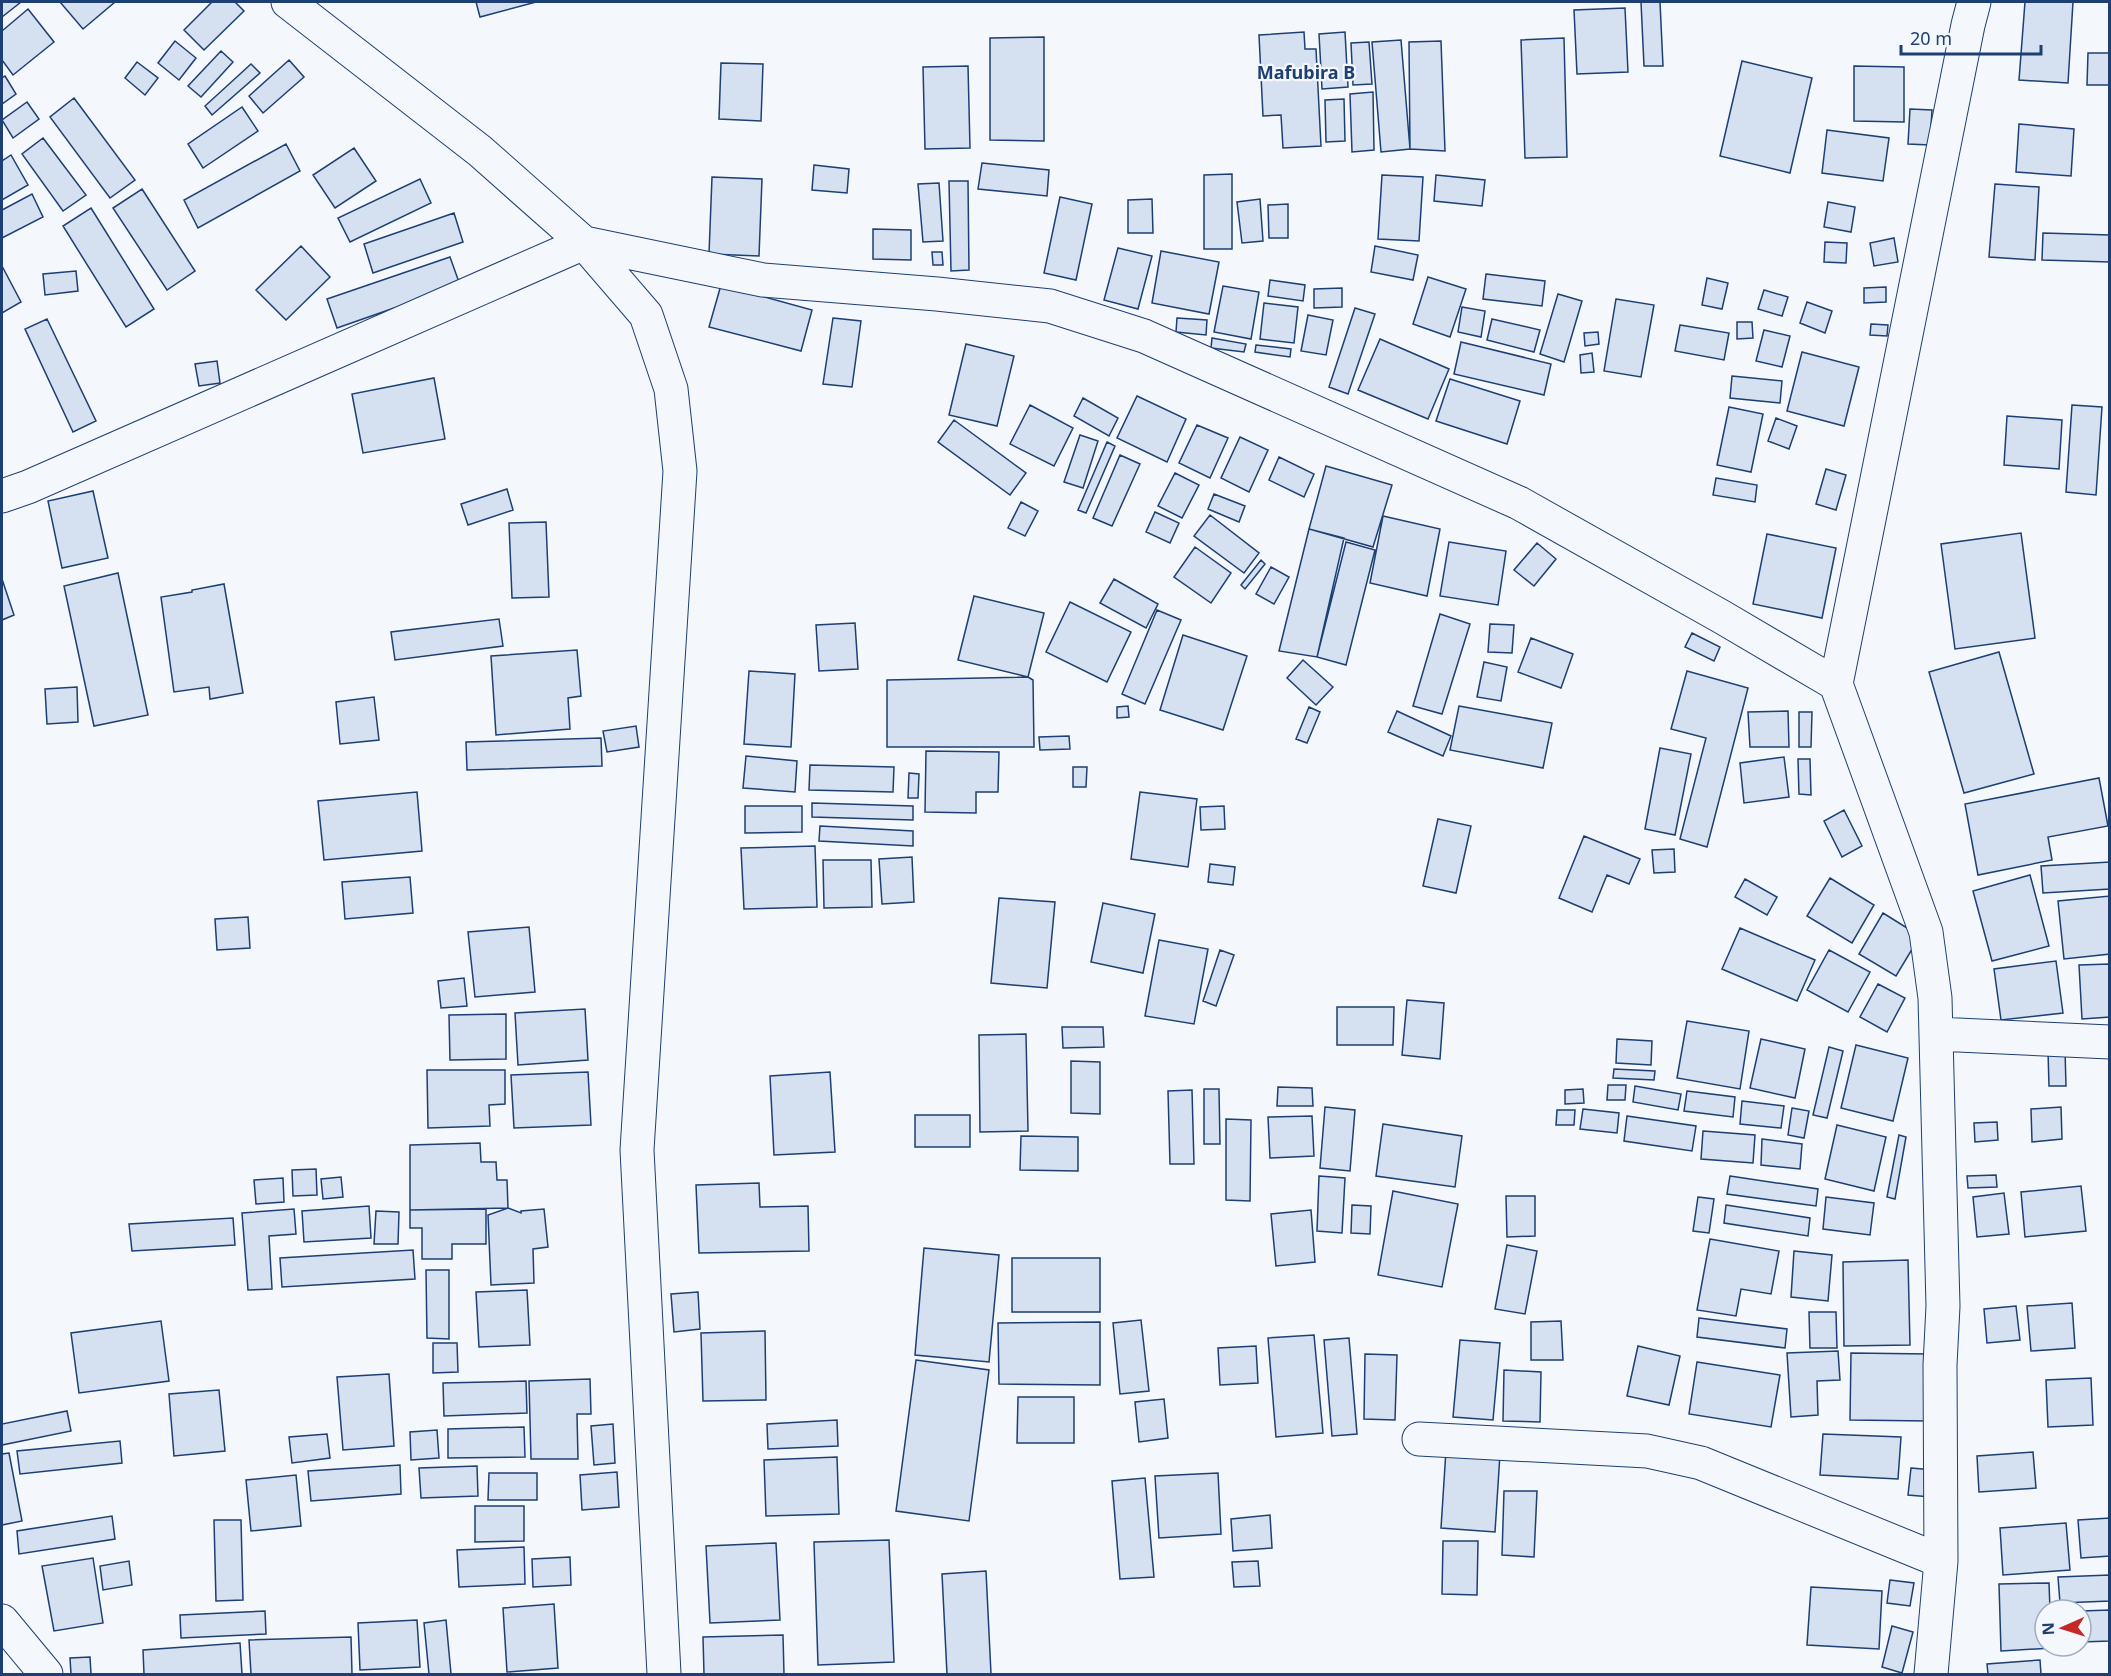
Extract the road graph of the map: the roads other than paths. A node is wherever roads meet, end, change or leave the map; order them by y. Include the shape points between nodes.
1 (288, 2) edge
2 (1974, 2) edge
3 (584, 243) junction
4 (2, 496) edge
5 (1836, 684) junction
6 (1936, 1034) junction
7 (2109, 1042) edge
8 (1419, 1438) dead end
9 (1941, 1561) junction
10 (2, 1621) edge
11 (46, 1674) edge
12 (664, 1674) edge
13 (1931, 1674) edge

1 - 3 street via 480,151
2 - 5 street
3 - 4 street
3 - 5 street via 762,280 1050,306 1144,336 1519,503
3 - 12 street via 646,315 671,389 680,471 637,1150
5 - 6 street via 1926,932
6 - 7 street
6 - 9 street via 1943,1306
8 - 9 street via 1647,1451 1701,1463
9 - 13 street
10 - 11 street

